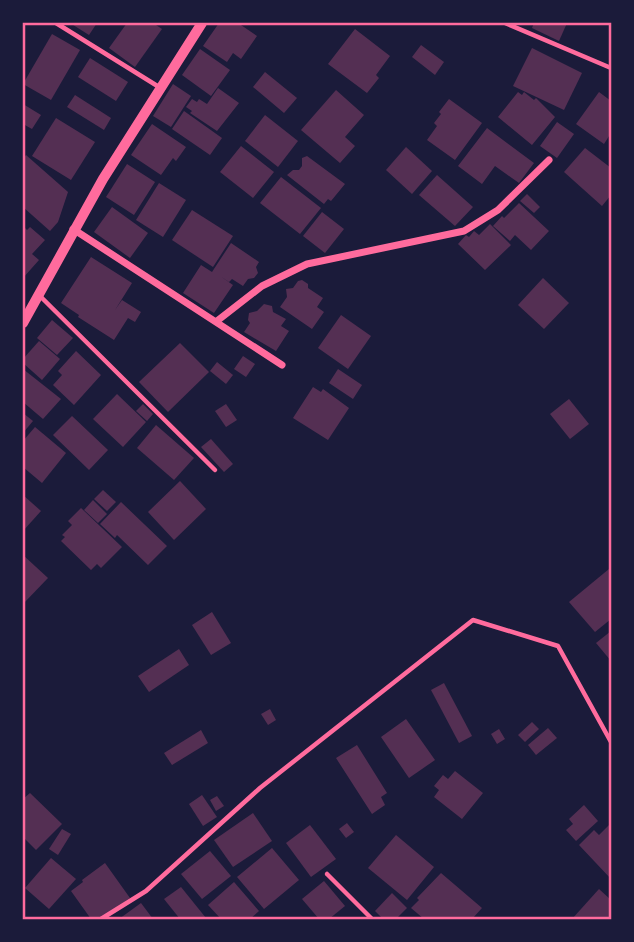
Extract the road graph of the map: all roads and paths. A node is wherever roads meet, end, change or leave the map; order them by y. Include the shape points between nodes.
1 (56, 23) edge
2 (202, 23) edge
3 (505, 23) edge
4 (611, 68) edge
5 (161, 88) junction
6 (549, 159) dead end
7 (74, 229) junction
8 (39, 296) junction
9 (216, 321) junction
10 (23, 323) edge
11 (282, 365) dead end
12 (215, 470) dead end
13 (611, 742) edge
14 (327, 874) dead end
15 (101, 919) edge
16 (372, 919) edge

1 - 5 lane
2 - 5 street
3 - 4 lane
5 - 7 street
6 - 9 street via 499,210 464,231 307,264 262,286
7 - 8 street
7 - 9 street
8 - 10 street
8 - 12 lane
9 - 11 street
13 - 15 lane via 558,646 473,620 260,788 146,891
14 - 16 lane

